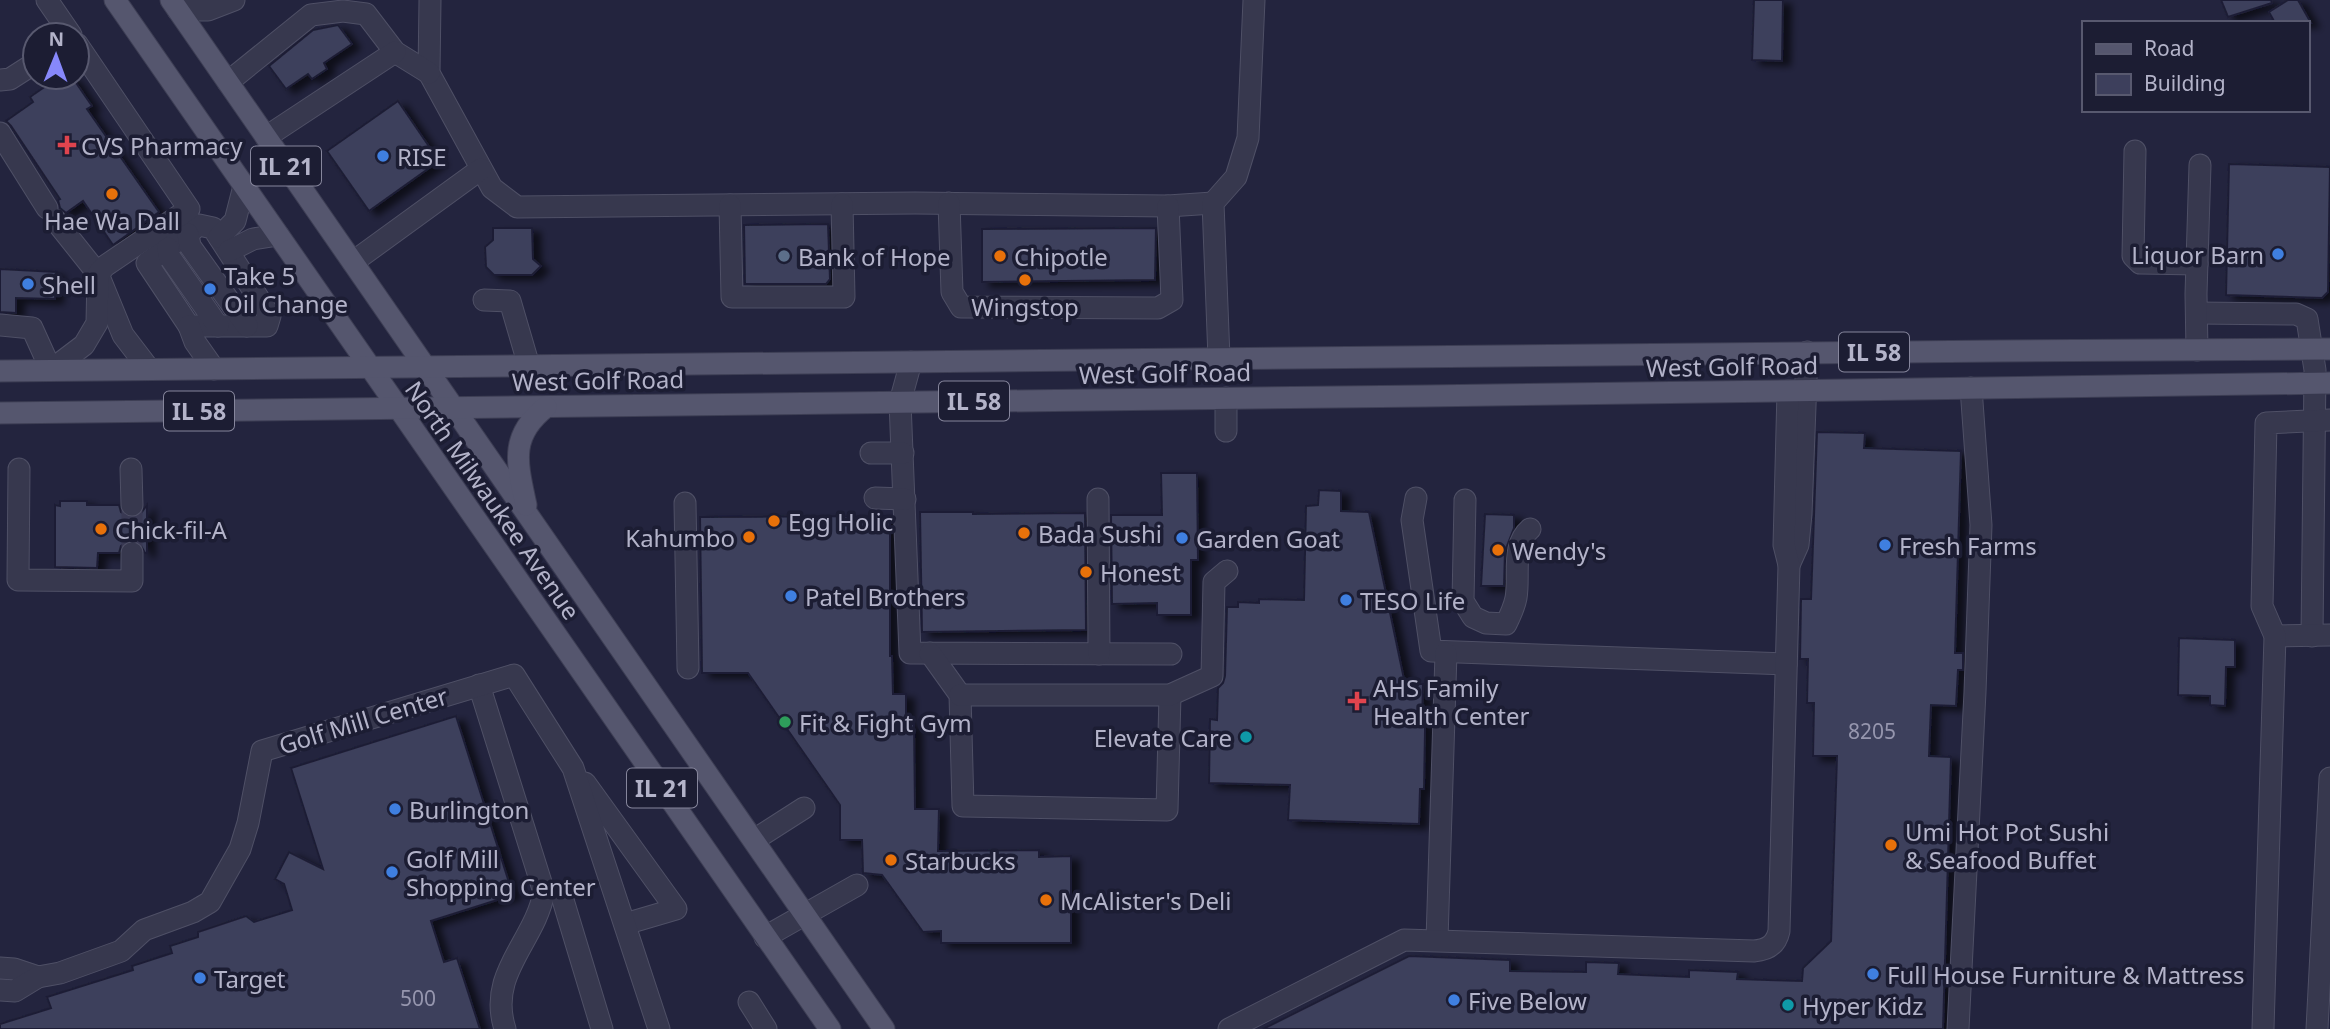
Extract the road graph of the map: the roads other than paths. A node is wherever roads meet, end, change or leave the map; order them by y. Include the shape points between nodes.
1 (47, 0) edge
2 (116, 0) edge
3 (234, 0) edge
4 (430, 0) edge
5 (1254, 0) edge
6 (178, 3) edge
7 (61, 21) edge
8 (396, 52) junction
9 (91, 64) edge
10 (21, 72) edge
11 (429, 73) junction
12 (0, 79) edge
13 (228, 82) junction
14 (0, 133) edge
15 (266, 137) junction
16 (2135, 151) dead end
17 (2200, 165) dead end
18 (481, 169) junction
19 (244, 186) junction
20 (949, 203) junction
21 (1213, 203) junction
22 (842, 204) junction
23 (730, 205) junction
24 (1168, 206) junction
25 (278, 235) junction
26 (178, 241) junction
27 (224, 244) junction
28 (353, 262) junction
29 (2197, 264) junction
30 (98, 274) junction
31 (484, 300) dead end
32 (2197, 313) junction
33 (0, 325) edge
34 (189, 326) junction
35 (232, 326) junction
36 (2321, 349) edge
37 (2197, 350) junction
38 (1807, 352) junction
39 (1219, 358) junction
40 (885, 362) junction
41 (911, 362) junction
42 (529, 366) junction
43 (370, 367) junction
44 (426, 367) junction
45 (149, 369) junction
46 (214, 369) junction
47 (51, 370) junction
48 (0, 371) edge
49 (2323, 383) edge
50 (1971, 388) junction
51 (1797, 391) junction
52 (1226, 398) junction
53 (900, 402) junction
54 (546, 407) junction
55 (454, 408) junction
56 (398, 409) junction
57 (0, 413) edge
58 (2322, 421) edge
59 (1226, 431) dead end
60 (870, 453) dead end
61 (903, 453) junction
62 (19, 469) dead end
63 (131, 469) dead end
64 (876, 498) dead end
65 (1416, 498) dead end
66 (905, 499) junction
67 (1098, 499) dead end
68 (1465, 500) dead end
69 (685, 503) dead end
70 (132, 505) tunnel mouth
71 (528, 514) junction
72 (1530, 529) dead end
73 (132, 553) tunnel mouth
74 (1227, 570) dead end
75 (2275, 636) junction
76 (2321, 636) edge
77 (930, 653) junction
78 (1446, 653) junction
79 (1099, 654) junction
80 (1171, 654) dead end
81 (1786, 664) junction
82 (688, 668) dead end
83 (479, 685) junction
84 (960, 695) junction
85 (1170, 695) junction
86 (573, 768) junction
87 (2330, 778) edge
88 (804, 808) dead end
89 (754, 840) junction
90 (856, 886) dead end
91 (563, 900) dead end
92 (806, 915) junction
93 (625, 924) junction
94 (765, 937) junction
95 (1437, 940) junction
96 (0, 968) edge
97 (38, 977) junction
98 (0, 990) edge
99 (749, 1002) dead end
100 (505, 1029) edge
101 (602, 1029) edge
102 (659, 1029) edge
103 (766, 1029) edge
104 (830, 1029) edge
105 (884, 1029) edge
106 (1229, 1029) edge
107 (1958, 1029) edge
108 (2263, 1029) edge
109 (2317, 1029) edge

1 - 7 street
2 - 19 main road, North Milwaukee Avenue / IL 21
3 - 6 street via 208,10
4 - 11 street
5 - 21 street via 1248,138 1236,177
6 - 13 main road, North Milwaukee Avenue / IL 21
8 - 11 street
8 - 13 street via 366,14 311,15
8 - 15 street
9 - 30 street via 189,208
10 - 12 street
11 - 18 street
13 - 15 main road, North Milwaukee Avenue / IL 21
14 - 30 street via 51,214
15 - 28 main road, North Milwaukee Avenue / IL 21
16 - 29 street via 2133,256 2140,262
17 - 29 street
18 - 23 street via 492,188 517,207
18 - 28 street
19 - 25 main road, North Milwaukee Avenue / IL 21
19 - 27 street
20 - 22 street
20 - 24 street
20 - 24 street via 952,292 961,307 1158,308 1172,300
21 - 24 street
21 - 39 street
22 - 23 street
22 - 23 street via 844,297 732,297
25 - 27 street
25 - 43 main road, North Milwaukee Avenue / IL 21
26 - 27 street via 199,225 213,228
26 - 34 street via 147,263
26 - 35 street via 190,246
27 - 35 street via 270,316 267,326
28 - 44 main road, North Milwaukee Avenue / IL 21
29 - 32 street
30 - 45 street via 123,334
30 - 47 street via 97,323 84,345
31 - 42 street via 510,301
32 - 36 street via 2296,314 2307,319
32 - 37 street
33 - 47 street via 32,328
34 - 35 street
34 - 46 street
36 - 37 main road, West Golf Road / IL 58
36 - 49 street
37 - 38 main road, West Golf Road / IL 58
38 - 39 main road, West Golf Road / IL 58
38 - 51 street
39 - 41 main road, West Golf Road / IL 58
40 - 41 main road, West Golf Road / IL 58
40 - 42 main road, West Golf Road / IL 58
40 - 53 street
41 - 53 street
42 - 44 main road, West Golf Road / IL 58
43 - 44 main road, West Golf Road / IL 58
43 - 46 main road, West Golf Road / IL 58
43 - 56 main road, North Milwaukee Avenue / IL 21
44 - 55 main road, North Milwaukee Avenue / IL 21
45 - 46 main road, West Golf Road / IL 58
45 - 47 main road, West Golf Road / IL 58
47 - 48 main road, West Golf Road / IL 58
49 - 50 main road, West Golf Road / IL 58
49 - 58 street
50 - 51 main road, West Golf Road / IL 58
50 - 107 street via 1980,525
51 - 52 main road, West Golf Road / IL 58
51 - 81 street via 1784,545 1789,565
52 - 53 main road, West Golf Road / IL 58
52 - 59 street
53 - 54 main road, West Golf Road / IL 58
53 - 61 street
54 - 55 main road, West Golf Road / IL 58
54 - 71 main road via 529,422 518,446
55 - 56 main road, West Golf Road / IL 58
55 - 71 main road, North Milwaukee Avenue / IL 21
56 - 57 main road, West Golf Road / IL 58
56 - 94 main road, North Milwaukee Avenue / IL 21
58 - 75 street via 2266,423 2262,606
58 - 76 street
60 - 61 street
61 - 66 street
62 - 73 street via 18,580 132,581
63 - 70 street
64 - 66 street
65 - 78 street via 1412,520 1431,651
66 - 77 street via 910,653
67 - 79 street
68 - 72 street via 1463,600 1473,617 1486,623 1506,624 1514,608 1520,541
69 - 82 street
71 - 89 main road, North Milwaukee Avenue / IL 21
74 - 85 street via 1214,582 1212,677
75 - 76 street
75 - 108 street
77 - 79 street
77 - 84 street
78 - 81 street
78 - 95 street
79 - 80 street
81 - 95 street via 1779,931 1772,946 1751,951
83 - 86 street, Golf Mill Center via 514,675
83 - 97 street, Golf Mill Center via 262,751 240,849 210,902 144,930 121,951
83 - 100 street, Golf Mill Center via 544,892 504,982
84 - 85 street
84 - 85 street via 963,806 1167,810
86 - 93 street, Golf Mill Center
86 - 93 street via 677,908
87 - 109 street
88 - 89 street
89 - 92 main road, North Milwaukee Avenue / IL 21
90 - 92 street
91 - 101 street
92 - 94 street
92 - 105 main road, North Milwaukee Avenue / IL 21
93 - 102 street, Golf Mill Center
94 - 104 main road, North Milwaukee Avenue / IL 21
95 - 106 street via 1398,941
96 - 97 street, Golf Mill Center
97 - 98 street, Golf Mill Center via 15,990
99 - 103 street

